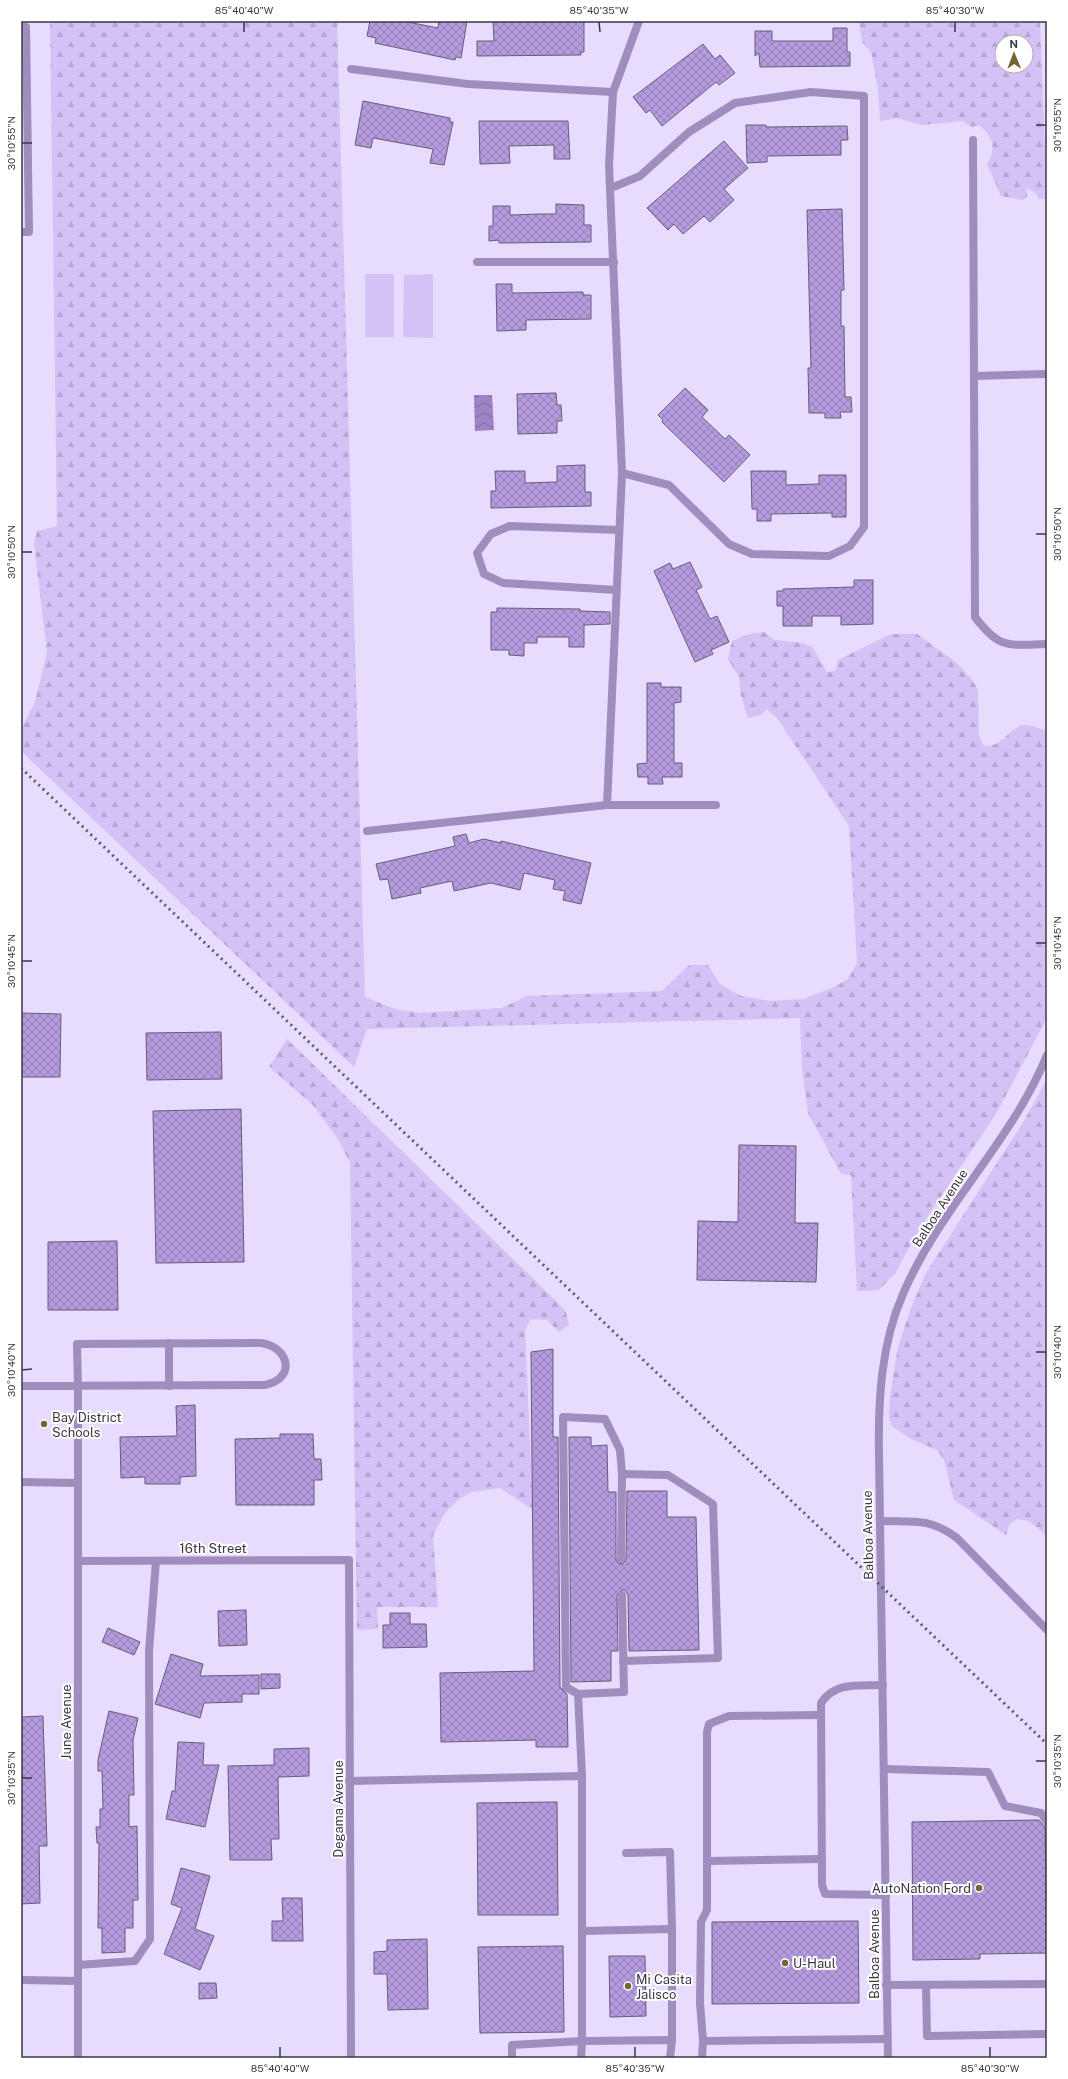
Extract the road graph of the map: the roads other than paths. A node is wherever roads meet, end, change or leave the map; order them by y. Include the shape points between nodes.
1 (639, 21) edge
2 (21, 27) edge
3 (351, 68) dead end
4 (613, 92) junction
5 (973, 140) dead end
6 (612, 188) junction
7 (21, 232) edge
8 (477, 262) dead end
9 (614, 262) junction
10 (1047, 374) edge
11 (974, 376) junction
12 (622, 473) junction
13 (620, 530) junction
14 (616, 590) junction
15 (1047, 644) edge
16 (607, 805) junction
17 (716, 805) dead end
18 (367, 831) dead end
19 (1047, 1054) edge
20 (169, 1343) junction
21 (21, 1386) edge
22 (78, 1386) junction
23 (169, 1386) junction
24 (622, 1474) junction
25 (21, 1482) edge
26 (78, 1483) junction
27 (880, 1521) junction
28 (621, 1559) dead end
29 (349, 1560) joint
30 (78, 1561) junction
31 (156, 1561) junction
32 (622, 1595) dead end
33 (1047, 1630) edge
34 (623, 1661) junction
35 (883, 1685) junction
36 (578, 1694) junction
37 (820, 1715) junction
38 (884, 1769) junction
39 (582, 1776) junction
40 (350, 1781) junction
41 (1047, 1822) edge
42 (626, 1853) dead end
43 (822, 1859) junction
44 (707, 1861) junction
45 (886, 1895) junction
46 (672, 1929) junction
47 (582, 1931) junction
48 (78, 1965) junction
49 (21, 1980) edge
50 (78, 1981) junction
51 (1047, 1984) edge
52 (886, 1985) junction
53 (926, 1985) junction
54 (1047, 2034) edge
55 (887, 2039) junction
56 (672, 2040) junction
57 (582, 2041) junction
58 (703, 2041) junction
59 (78, 2058) edge
60 (351, 2058) edge
61 (512, 2058) edge
62 (581, 2058) edge
63 (670, 2058) edge
64 (702, 2058) edge
65 (888, 2058) edge

1 - 4 street
2 - 7 street via 26,27 29,232
3 - 4 street via 468,84
4 - 6 street via 609,165
5 - 11 street
6 - 9 street
6 - 12 street via 640,176 688,132 735,103 811,92 864,96 864,527 850,546 829,556 752,554 729,544 669,485
8 - 9 street
9 - 12 street
10 - 11 street
11 - 15 street via 976,617 988,634 1006,645
12 - 13 street
13 - 14 street
13 - 14 street via 510,526 491,534 477,553 484,574 503,583
14 - 16 street
16 - 17 street
16 - 18 street
19 - 27 street, Balboa Avenue via 1021,1106 918,1263 896,1312 887,1343 881,1380 878,1433
20 - 22 street, June Avenue via 77,1344
20 - 23 street
20 - 23 street via 269,1344 279,1350 286,1365 281,1378 268,1385
21 - 22 street
22 - 23 street
22 - 26 street, June Avenue
24 - 28 street
24 - 34 street via 668,1475 713,1504 718,1658
24 - 36 street via 620,1450 605,1419 563,1417 566,1687
25 - 26 street
26 - 30 street, June Avenue
27 - 33 street via 927,1522 946,1530
27 - 35 street, Balboa Avenue
29 - 31 street, 16th Street
29 - 40 street, Degama Avenue
30 - 31 street, 16th Street
30 - 48 street, June Avenue
31 - 48 street via 149,1651 150,1939 135,1961
32 - 34 street
34 - 36 street via 624,1692
35 - 37 street via 842,1686 826,1696 821,1703
35 - 38 street, Balboa Avenue
36 - 39 street
37 - 43 street
37 - 44 street via 729,1716 709,1724
38 - 41 street via 988,1772 1005,1806 1041,1813
38 - 45 street, Balboa Avenue
39 - 40 street
39 - 47 street
40 - 60 street, Degama Avenue
42 - 46 street via 670,1852
43 - 44 street
43 - 45 street via 822,1885 825,1894
44 - 58 street via 707,1910 701,1922 700,2003
45 - 52 street, Balboa Avenue
46 - 47 street
46 - 56 street
47 - 57 street
48 - 50 street, June Avenue
49 - 50 street
50 - 59 street, June Avenue
51 - 53 street
52 - 53 street
52 - 55 street, Balboa Avenue
53 - 54 street via 927,2036
55 - 58 street
55 - 65 street, Balboa Avenue
56 - 57 street
56 - 63 street
57 - 61 street via 512,2045
57 - 62 street
58 - 64 street

